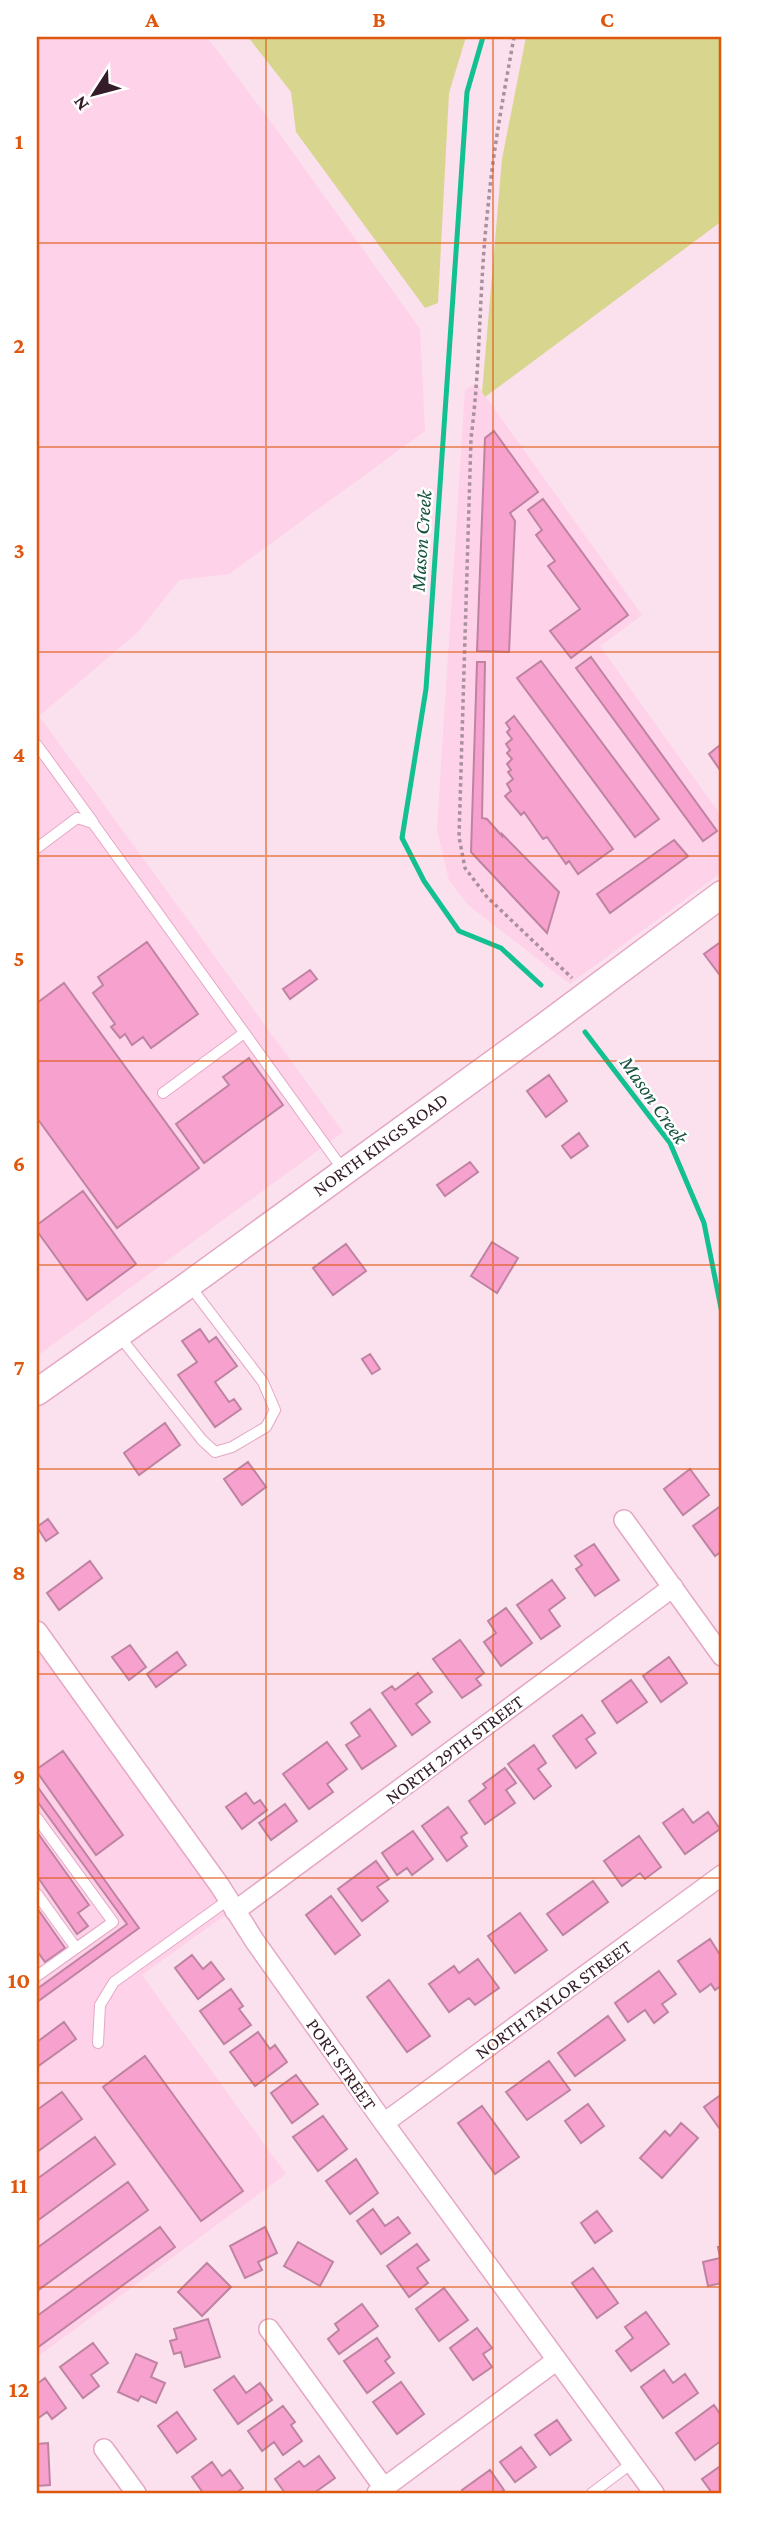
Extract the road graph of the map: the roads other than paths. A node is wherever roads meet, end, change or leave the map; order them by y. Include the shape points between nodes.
1 (37, 745) edge
2 (93, 823) junction
3 (37, 848) edge
4 (722, 894) edge
5 (244, 1033) junction
6 (163, 1093) dead end
7 (344, 1171) junction
8 (191, 1283) junction
9 (118, 1333) junction
10 (37, 1392) edge
11 (624, 1520) dead end
12 (673, 1587) junction
13 (37, 1631) edge
14 (722, 1656) edge
15 (37, 1818) edge
16 (722, 1875) edge
17 (37, 1894) edge
18 (232, 1905) junction
19 (76, 1948) junction
20 (38, 1974) edge
21 (98, 2043) dead end
22 (384, 2123) junction
23 (269, 2329) dead end
24 (557, 2360) junction
25 (104, 2449) dead end
26 (632, 2463) junction
27 (380, 2491) edge
28 (136, 2493) edge
29 (592, 2493) edge
30 (654, 2493) edge

1 - 2 lane
2 - 3 lane via 77,818
2 - 5 lane
4 - 7 main road, NORTH KINGS ROAD
5 - 6 lane
5 - 7 lane
7 - 8 main road, NORTH KINGS ROAD
8 - 9 main road, NORTH KINGS ROAD
8 - 9 lane via 263,1382 275,1410 266,1427 215,1452
9 - 10 main road, NORTH KINGS ROAD
11 - 12 street
12 - 14 street
12 - 18 street, NORTH 29TH STREET
13 - 18 street, PORT STREET
15 - 19 lane via 113,1922
16 - 22 street, NORTH TAYLOR STREET
17 - 19 lane
18 - 21 lane via 114,1982 100,2004
18 - 22 street, PORT STREET
19 - 20 lane
22 - 24 street, PORT STREET
23 - 27 street
24 - 26 street, PORT STREET
24 - 27 street
25 - 28 street
26 - 29 lane
26 - 30 street, PORT STREET

